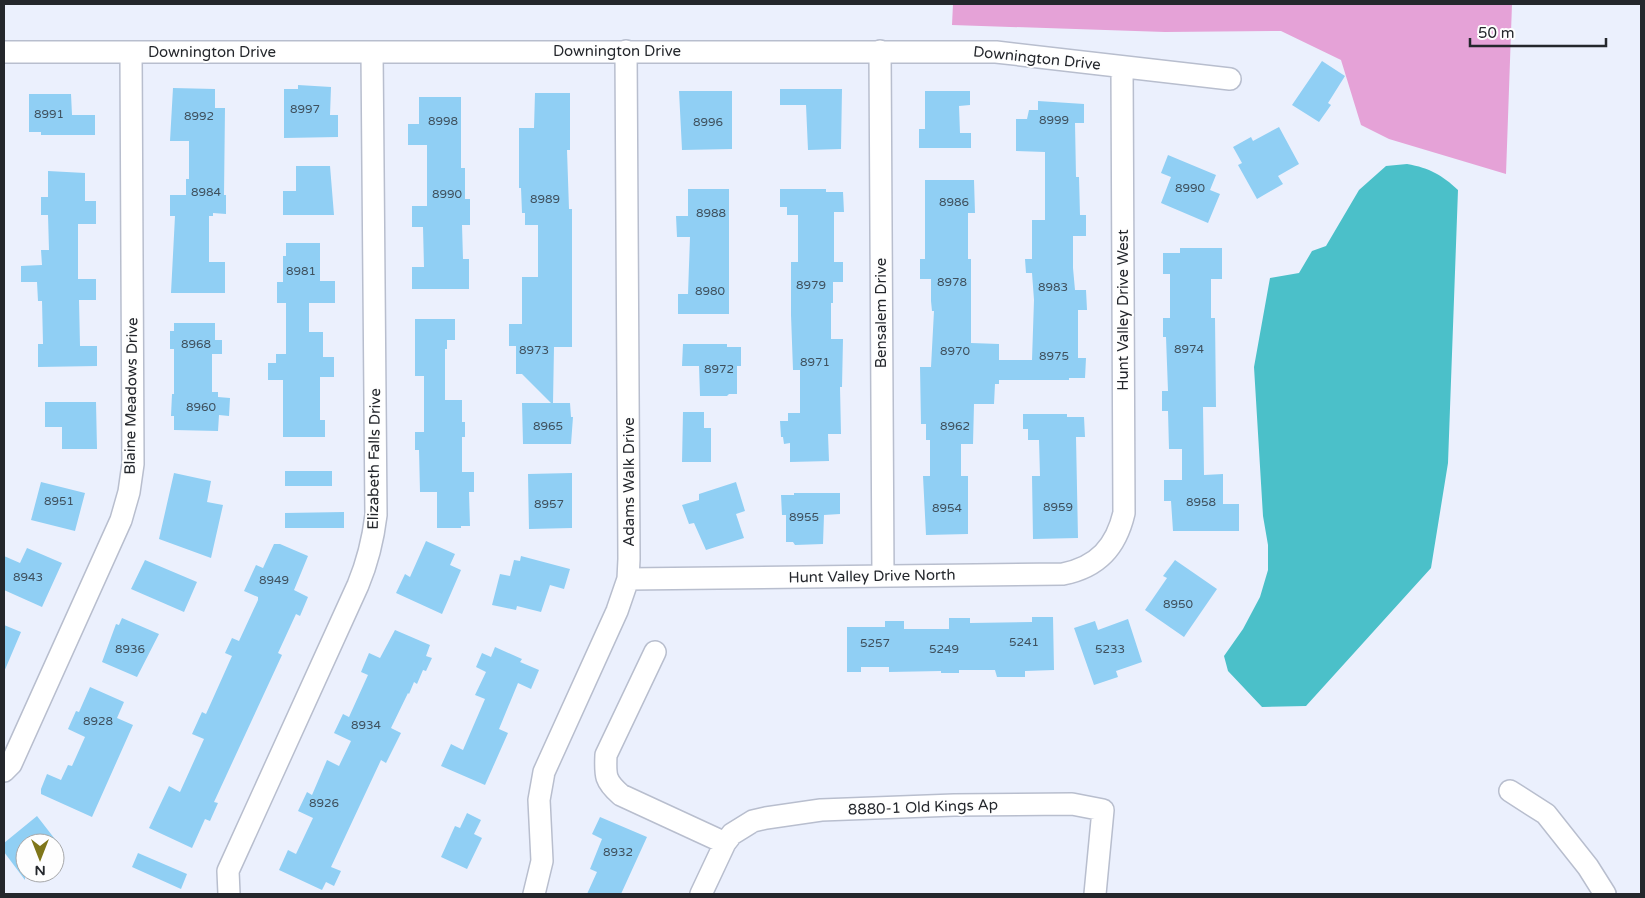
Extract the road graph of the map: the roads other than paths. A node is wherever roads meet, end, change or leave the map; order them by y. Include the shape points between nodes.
1 (880, 50) junction
2 (626, 51) junction
3 (4, 52) edge
4 (131, 52) junction
5 (372, 52) junction
6 (1122, 67) junction
7 (1230, 79) dead end
8 (1109, 549) joint
9 (883, 576) junction
10 (628, 579) junction
11 (655, 652) dead end
12 (4, 771) edge
13 (1510, 791) dead end
14 (725, 843) junction
15 (229, 894) edge
16 (534, 894) edge
17 (701, 894) edge
18 (1095, 894) edge
19 (1605, 894) edge

1 - 2 street, Downington Drive
1 - 6 street, Downington Drive via 996,52
1 - 9 street, Bensalem Drive
2 - 5 street, Downington Drive
2 - 10 street, Adams Walk Drive
3 - 4 street, Downington Drive
4 - 5 street, Downington Drive
4 - 12 street, Blaine Meadows Drive via 133,464 129,492 121,520 11,764
5 - 15 street, Elizabeth Falls Drive via 376,515 373,538 368,562 228,871
6 - 7 street, Downington Drive
6 - 8 street, Hunt Valley Drive West via 1124,513
8 - 9 street, Hunt Valley Drive North via 1095,563 1063,574
9 - 10 street, Hunt Valley Drive North
10 - 16 street, Adams Walk Drive via 617,611 544,772 539,800 542,861
11 - 14 street via 606,755 605,774 609,785 621,795
13 - 19 street via 1546,814
14 - 17 street, 8880-1 Old Kings Ap
14 - 18 street, 8880-1 Old Kings Ap via 732,834 753,821 821,810 1072,804 1103,810

